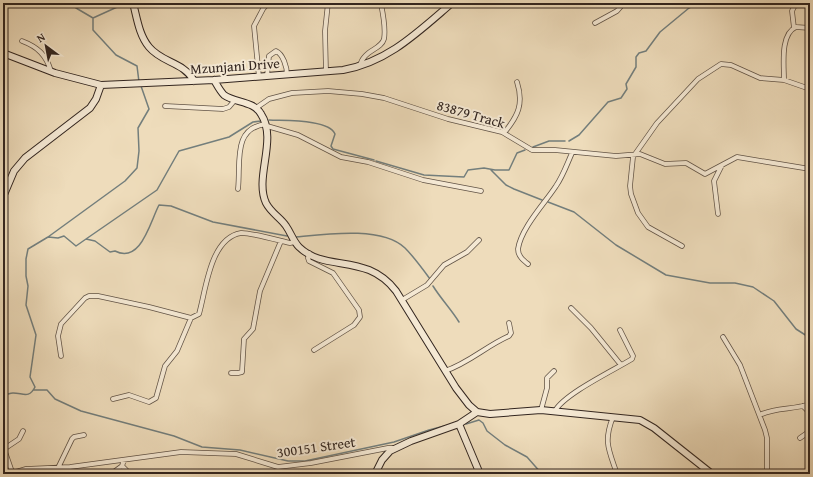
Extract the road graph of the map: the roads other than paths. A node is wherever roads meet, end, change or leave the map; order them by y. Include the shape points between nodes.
1 (268, 3) edge
2 (328, 3) edge
3 (452, 3) edge
4 (624, 3) edge
5 (796, 3) edge
6 (134, 4) edge
7 (381, 4) edge
8 (595, 23) dead end
9 (794, 28) junction
10 (810, 28) edge
11 (22, 41) dead end
12 (3, 53) edge
13 (360, 67) junction
14 (51, 71) junction
15 (326, 72) junction
16 (287, 75) junction
17 (267, 76) junction
18 (259, 77) junction
19 (214, 80) junction
20 (784, 80) junction
21 (194, 81) junction
22 (517, 82) dead end
23 (101, 85) junction
24 (810, 88) edge
25 (235, 100) junction
26 (165, 106) dead end
27 (256, 108) junction
28 (267, 125) junction
29 (504, 133) junction
30 (572, 153) junction
31 (635, 155) junction
32 (722, 164) junction
33 (810, 169) edge
34 (238, 189) dead end
35 (481, 191) dead end
36 (3, 197) edge
37 (718, 214) dead end
38 (479, 240) dead end
39 (281, 241) junction
40 (295, 242) junction
41 (682, 246) dead end
42 (309, 253) junction
43 (528, 264) dead end
44 (402, 300) junction
45 (571, 308) dead end
46 (191, 318) junction
47 (509, 323) dead end
48 (620, 330) dead end
49 (723, 337) dead end
50 (314, 350) dead end
51 (61, 356) dead end
52 (621, 365) junction
53 (445, 371) junction
54 (554, 371) dead end
55 (231, 372) dead end
56 (113, 399) dead end
57 (810, 404) edge
58 (803, 406) junction
59 (541, 410) junction
60 (555, 411) junction
61 (477, 412) junction
62 (810, 413) edge
63 (760, 415) junction
64 (613, 417) junction
65 (459, 424) junction
66 (23, 431) dead end
67 (810, 431) edge
68 (84, 435) dead end
69 (800, 438) dead end
70 (395, 448) junction
71 (124, 460) junction
72 (122, 466) junction
73 (58, 468) junction
74 (477, 472) edge
75 (11, 473) edge
76 (710, 473) edge
77 (111, 474) edge
78 (130, 474) edge
79 (375, 474) edge
80 (617, 474) edge
81 (698, 474) edge
82 (767, 474) edge

1 - 18 street via 254,26
2 - 15 street via 325,31
3 - 13 street, Mzunjani Drive via 395,50
4 - 8 street via 617,11
5 - 9 street via 792,11
6 - 21 street via 142,36 150,48 160,57 186,70
7 - 13 street via 384,39 363,56
9 - 10 street
9 - 20 street via 788,35 785,46
11 - 14 street via 42,52
12 - 14 street, Mzunjani Drive
13 - 15 street, Mzunjani Drive
14 - 23 street, Mzunjani Drive
15 - 16 street, Mzunjani Drive
16 - 17 street, Mzunjani Drive
16 - 17 street via 281,55 276,51 269,56
17 - 18 street, Mzunjani Drive
18 - 19 street, Mzunjani Drive
19 - 21 street, Mzunjani Drive
19 - 25 street via 223,94
20 - 24 street
20 - 31 street via 760,78 726,64 717,66 698,79 656,123
21 - 23 street, Mzunjani Drive
22 - 29 street via 520,98 518,112
23 - 36 street via 90,108 25,158 14,171
25 - 26 street via 223,109
25 - 27 street
27 - 28 street
27 - 29 street, 83879 Track via 269,99 292,93 348,92 384,98
28 - 34 street via 253,127 243,137
28 - 35 street via 298,135 341,157 368,162 423,180
28 - 40 street via 265,199 269,208 287,227
29 - 30 street, 83879 Track via 532,150
30 - 31 street, 83879 Track
30 - 43 street via 560,180 539,209 521,241 519,253 522,260
31 - 32 street, 83879 Track via 644,155 665,164 686,163 703,174
31 - 41 street via 630,186 638,213 648,227
32 - 33 street via 741,157
32 - 37 street via 714,181
38 - 44 street via 467,252 444,265 427,285
39 - 40 street
39 - 46 street via 240,233 222,245 206,285 199,314
39 - 55 street via 260,291 253,329 244,339 242,372
40 - 42 street
42 - 44 street via 375,272 386,279
42 - 50 street via 310,261 336,276 359,310 360,317 354,325
44 - 53 street
45 - 52 street
46 - 51 street via 149,306 89,296 61,324 58,336
46 - 56 street via 177,351 164,366 156,398 149,402 129,395
47 - 53 street via 509,336 484,349 468,362
48 - 52 street via 633,356
49 - 63 street via 740,366
52 - 60 street via 572,395
53 - 61 street via 468,405
54 - 59 street via 547,378
57 - 58 street
58 - 62 street
58 - 63 street via 772,410
59 - 60 street
59 - 61 street via 490,414
60 - 64 street
61 - 65 street, 300151 Street
63 - 82 street via 767,438
64 - 76 street via 632,418 646,423
64 - 80 street via 607,435 608,448
65 - 70 street, 300151 Street
65 - 74 street
66 - 75 street via 19,439 5,447
67 - 69 street
68 - 73 street via 72,439
70 - 71 street, 300151 Street via 278,467 236,454 200,452 156,454
70 - 79 street via 384,457
71 - 72 street
71 - 73 street, 300151 Street
72 - 77 street
72 - 78 street
73 - 75 street, 300151 Street via 26,469
76 - 81 street

